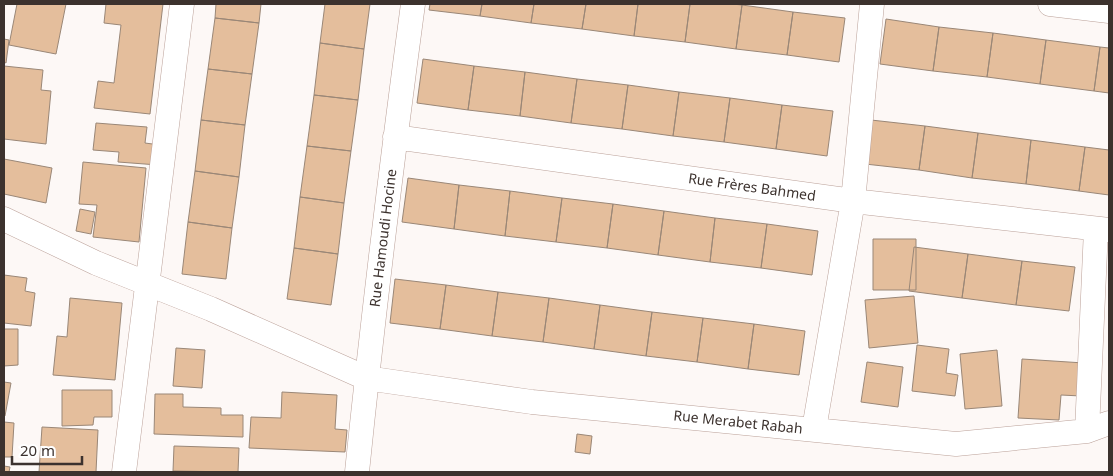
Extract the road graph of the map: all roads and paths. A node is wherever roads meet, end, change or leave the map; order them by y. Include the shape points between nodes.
1 (182, 4) edge
2 (413, 4) edge
3 (872, 4) edge
4 (1050, 4) edge
5 (1109, 11) edge
6 (395, 137) junction
7 (853, 201) junction
8 (4, 219) edge
9 (1103, 229) edge
10 (148, 283) junction
11 (366, 378) junction
12 (1098, 427) edge
13 (814, 429) junction
14 (124, 472) edge
15 (357, 472) edge

1 - 10 street
2 - 6 street, Rue Hamoudi Hocine
3 - 7 street
4 - 5 street
6 - 7 street, Rue Frères Bahmed
6 - 11 street, Rue Hamoudi Hocine
7 - 9 street, Rue Frères Bahmed
7 - 13 street
8 - 10 street, Rue Merabet Rabah via 96,263
9 - 12 street
10 - 11 street, Rue Merabet Rabah
10 - 14 street
11 - 13 street, Rue Merabet Rabah via 532,402
11 - 15 street, Rue Hamoudi Hocine
12 - 13 street, Rue Merabet Rabah via 956,444

